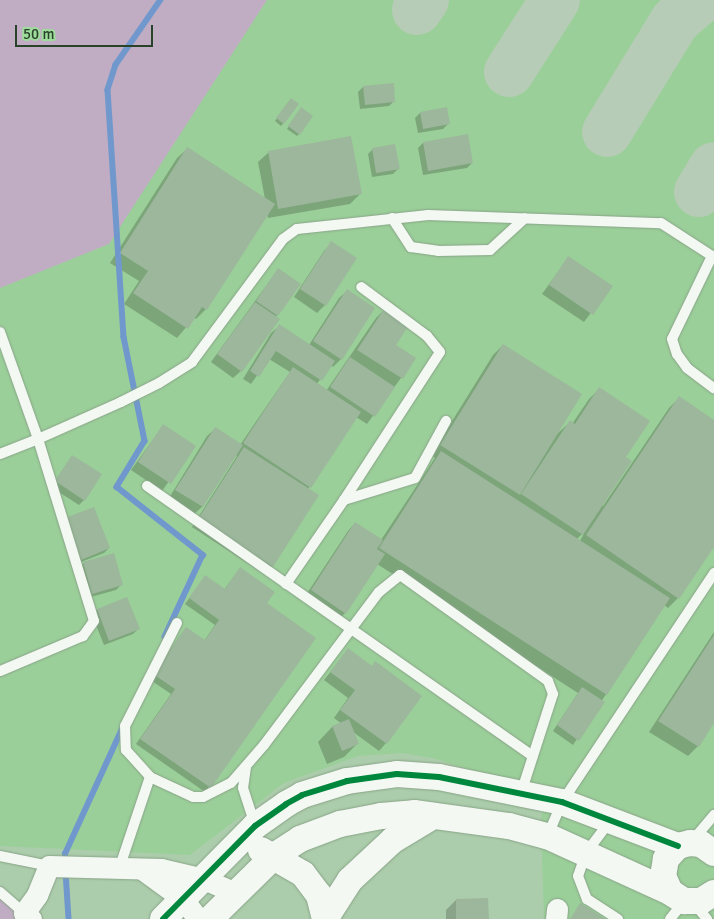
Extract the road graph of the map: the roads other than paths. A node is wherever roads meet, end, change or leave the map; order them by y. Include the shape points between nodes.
1 (392, 218) junction
2 (525, 218) junction
3 (361, 287) dead end
4 (0, 332) edge
5 (714, 388) edge
6 (446, 421) dead end
7 (38, 439) junction
8 (0, 454) edge
9 (147, 486) dead end
10 (344, 500) junction
11 (714, 573) edge
12 (286, 584) junction
13 (177, 623) dead end
14 (351, 629) junction
15 (0, 671) edge
16 (533, 756) junction
17 (246, 766) junction
18 (150, 777) junction
19 (520, 794) junction
20 (562, 802) junction
21 (714, 815) edge
22 (433, 816) junction
23 (610, 820) junction
24 (249, 833) junction
25 (547, 836) junction
26 (684, 844) junction
27 (586, 853) junction
28 (714, 853) edge
29 (0, 856) edge
30 (274, 856) junction
31 (60, 866) junction
32 (120, 866) junction
33 (142, 868) junction
34 (204, 879) junction
35 (0, 892) edge
36 (236, 893) junction
37 (693, 908) edge
38 (190, 909) edge
39 (27, 916) edge
40 (163, 919) edge
41 (210, 919) edge
42 (325, 919) edge
43 (618, 919) edge

1 - 2 lane via 428,214
1 - 2 lane via 411,247 438,251 490,250
1 - 7 lane via 297,228 283,239 192,362 159,383
2 - 5 lane via 661,223 710,253 712,256 672,340 687,368
3 - 10 lane via 427,336 440,352
4 - 7 lane
6 - 10 lane via 415,478
7 - 8 lane
7 - 15 lane via 94,622 83,636
9 - 12 lane
10 - 12 lane
11 - 20 lane
12 - 14 lane
13 - 18 lane via 125,726 126,750
14 - 16 lane
14 - 16 lane via 379,592 400,574 548,681 553,694
14 - 17 lane
16 - 19 lane
17 - 18 lane via 231,783 200,798 193,798
17 - 24 lane via 243,788
18 - 32 lane
19 - 20 street
19 - 24 street via 439,777 397,774 347,781 302,795
20 - 23 street
20 - 25 lane
21 - 26 lane
22 - 25 street via 509,826
22 - 30 street via 414,813 340,824 300,839
22 - 42 street via 393,840 350,880
23 - 26 street
23 - 27 lane
24 - 30 street
24 - 34 street
25 - 27 street
26 - 28 street via 702,844
26 - 37 street via 671,852 663,867 665,884
27 - 37 street
27 - 43 lane via 578,876 582,890 587,899
29 - 31 lane
30 - 36 street
30 - 42 street via 303,874 313,886 319,895
31 - 32 street
31 - 39 street via 37,895
32 - 33 street
33 - 34 street
33 - 38 street
34 - 36 street
34 - 38 street
35 - 39 lane
36 - 41 street
38 - 40 street

